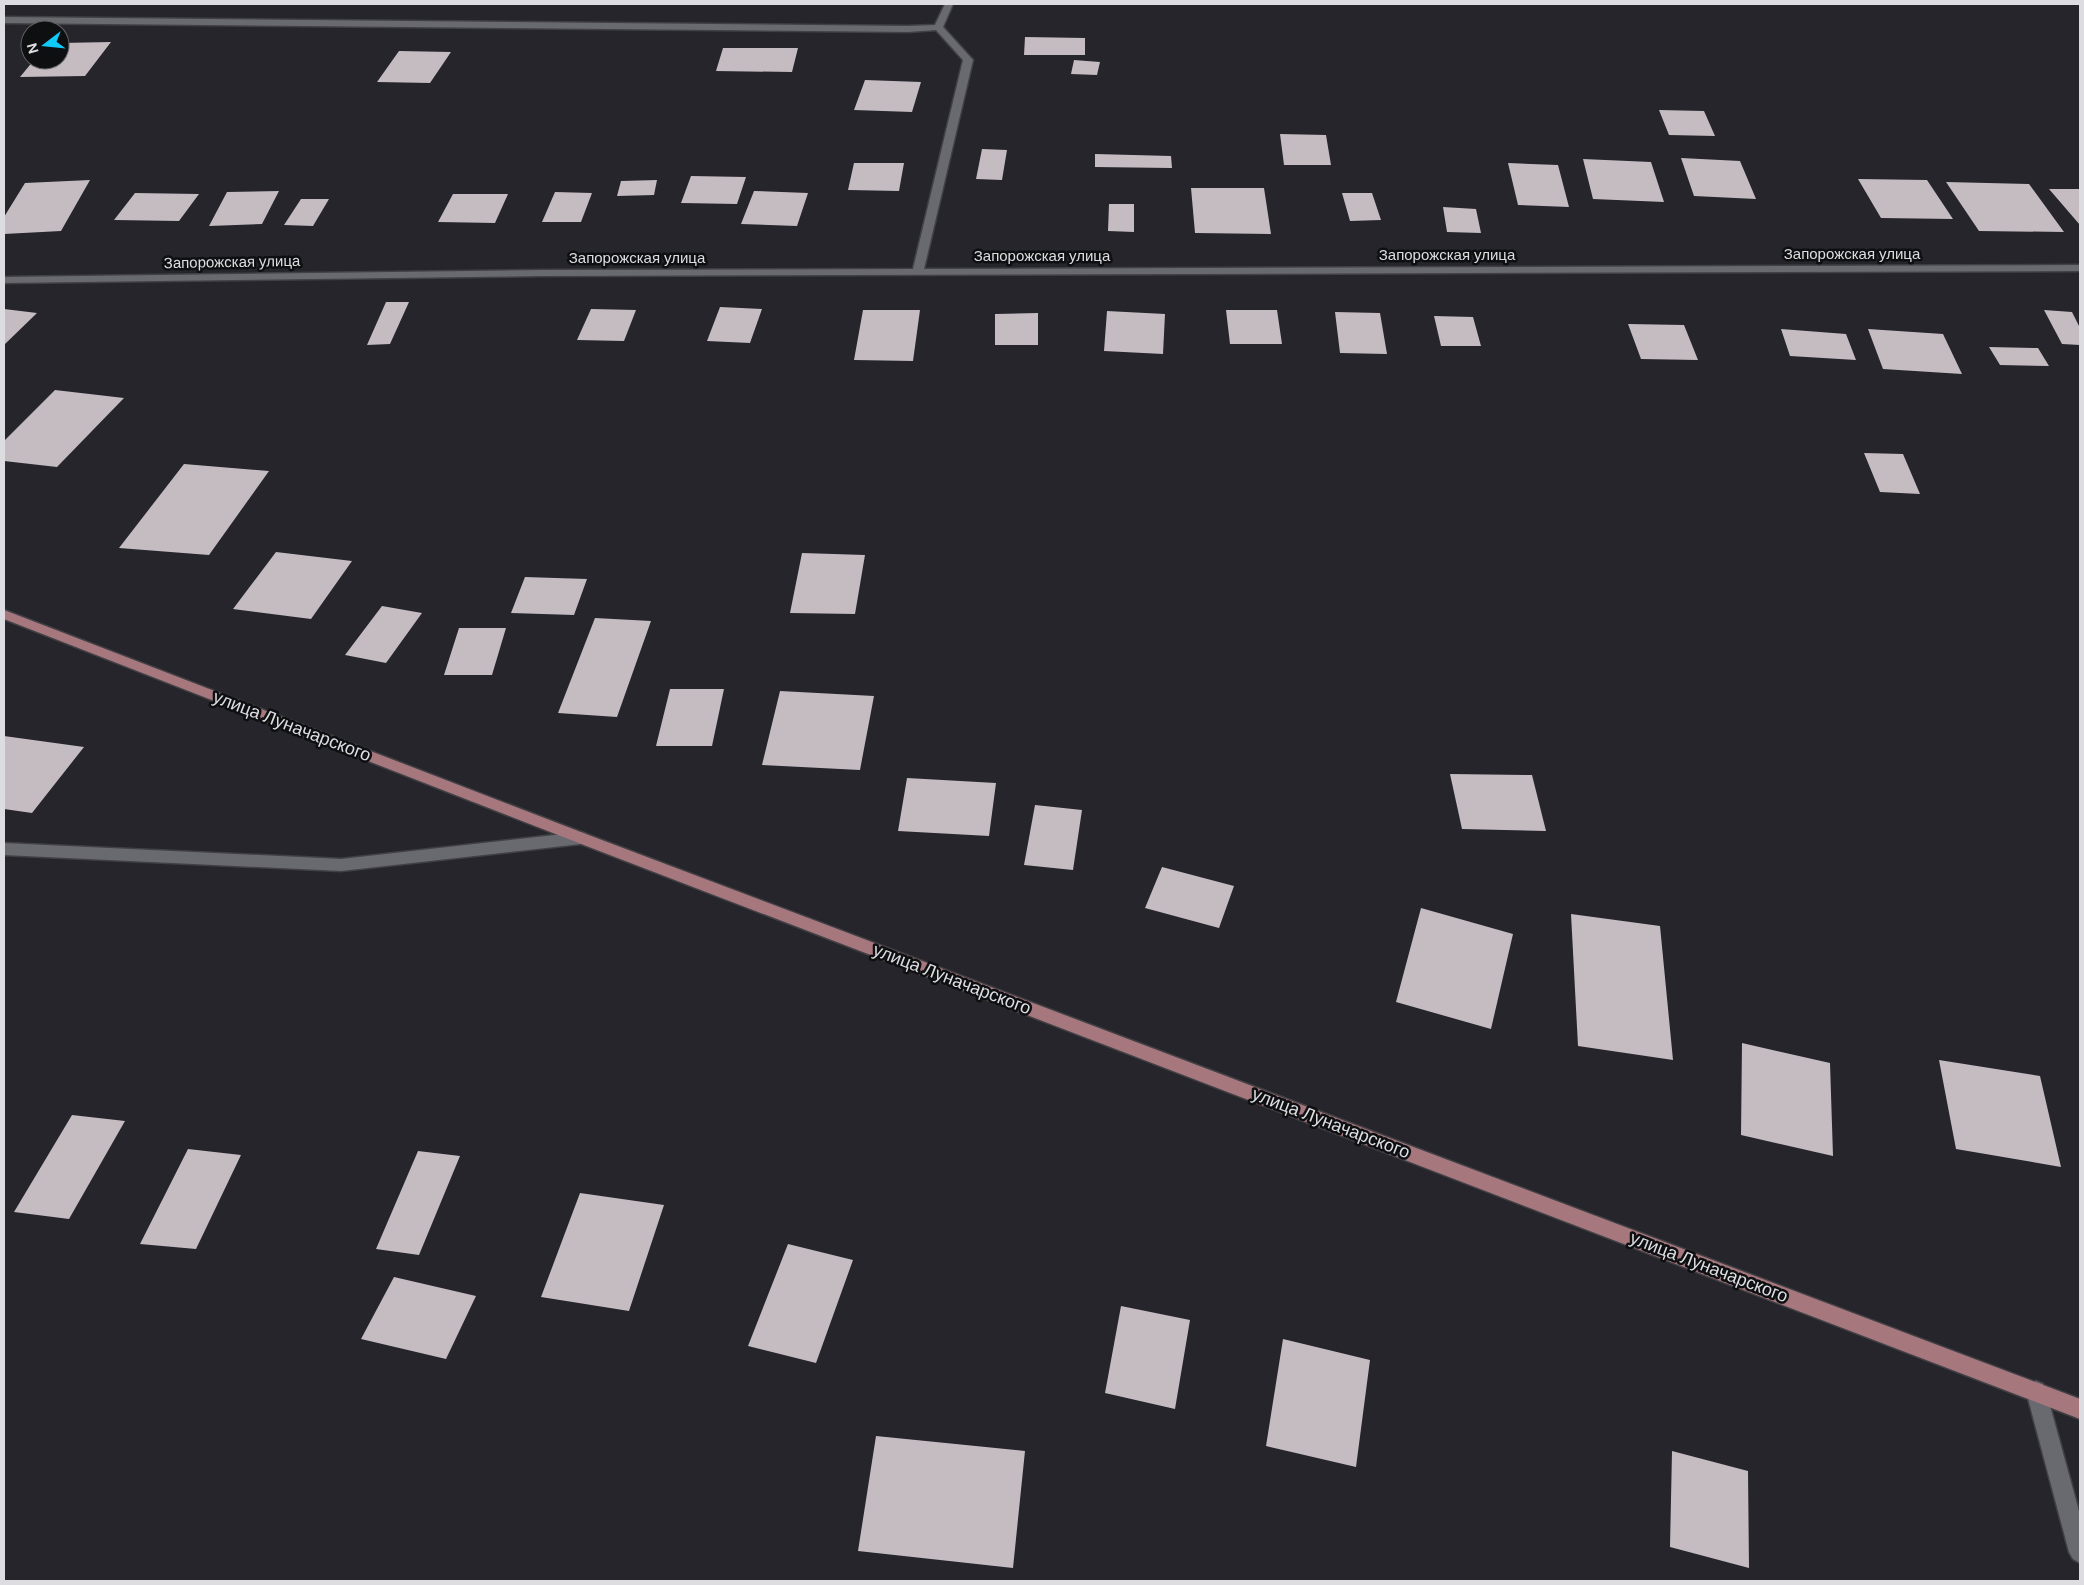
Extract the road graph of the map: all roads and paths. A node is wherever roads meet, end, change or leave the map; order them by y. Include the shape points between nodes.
1 (948, 4) edge
2 (4, 20) edge
3 (938, 27) junction
4 (2080, 268) edge
5 (918, 272) junction
6 (4, 280) edge
7 (4, 614) edge
8 (581, 838) junction
9 (4, 849) edge
10 (2036, 1392) junction
11 (2080, 1410) edge
12 (2080, 1552) edge

1 - 3 street
2 - 3 street via 908,30
3 - 5 street via 968,60
4 - 5 street, Запорожская улица
5 - 6 street, Запорожская улица
7 - 8 main road, улица Луначарского
8 - 9 street, улица Луначарского via 341,865
8 - 10 main road, улица Луначарского
10 - 11 main road, улица Луначарского
10 - 12 street

